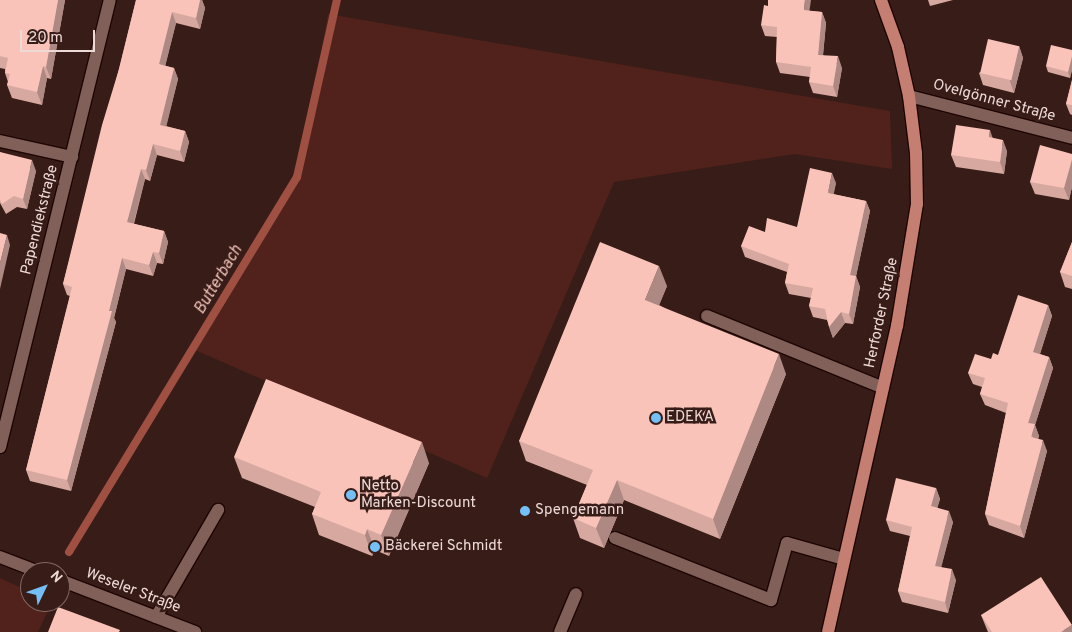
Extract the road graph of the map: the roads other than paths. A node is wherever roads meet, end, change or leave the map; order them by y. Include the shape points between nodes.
1 (110, 0) edge
2 (881, 0) edge
3 (908, 96) junction
4 (1072, 138) edge
5 (0, 141) edge
6 (72, 156) junction
7 (707, 316) dead end
8 (883, 388) junction
9 (0, 447) edge
10 (218, 510) dead end
11 (615, 538) dead end
12 (0, 557) edge
13 (844, 560) junction
14 (20, 565) edge
15 (70, 584) edge
16 (576, 594) dead end
17 (156, 617) junction
18 (195, 632) edge
19 (560, 632) edge
20 (828, 632) edge

1 - 6 street, Papendiekstraße
2 - 3 main road, Herforder Straße via 898,47
3 - 4 street, Ovelgönner Straße
3 - 8 main road, Herforder Straße via 916,153 917,204 910,258
5 - 6 street
6 - 9 street, Papendiekstraße
7 - 8 street
8 - 13 main road, Herforder Straße
10 - 17 street
11 - 13 street via 771,600 787,543
12 - 14 street
13 - 20 main road, Herforder Straße
15 - 17 street, Weseler Straße
16 - 19 street
17 - 18 street, Weseler Straße

